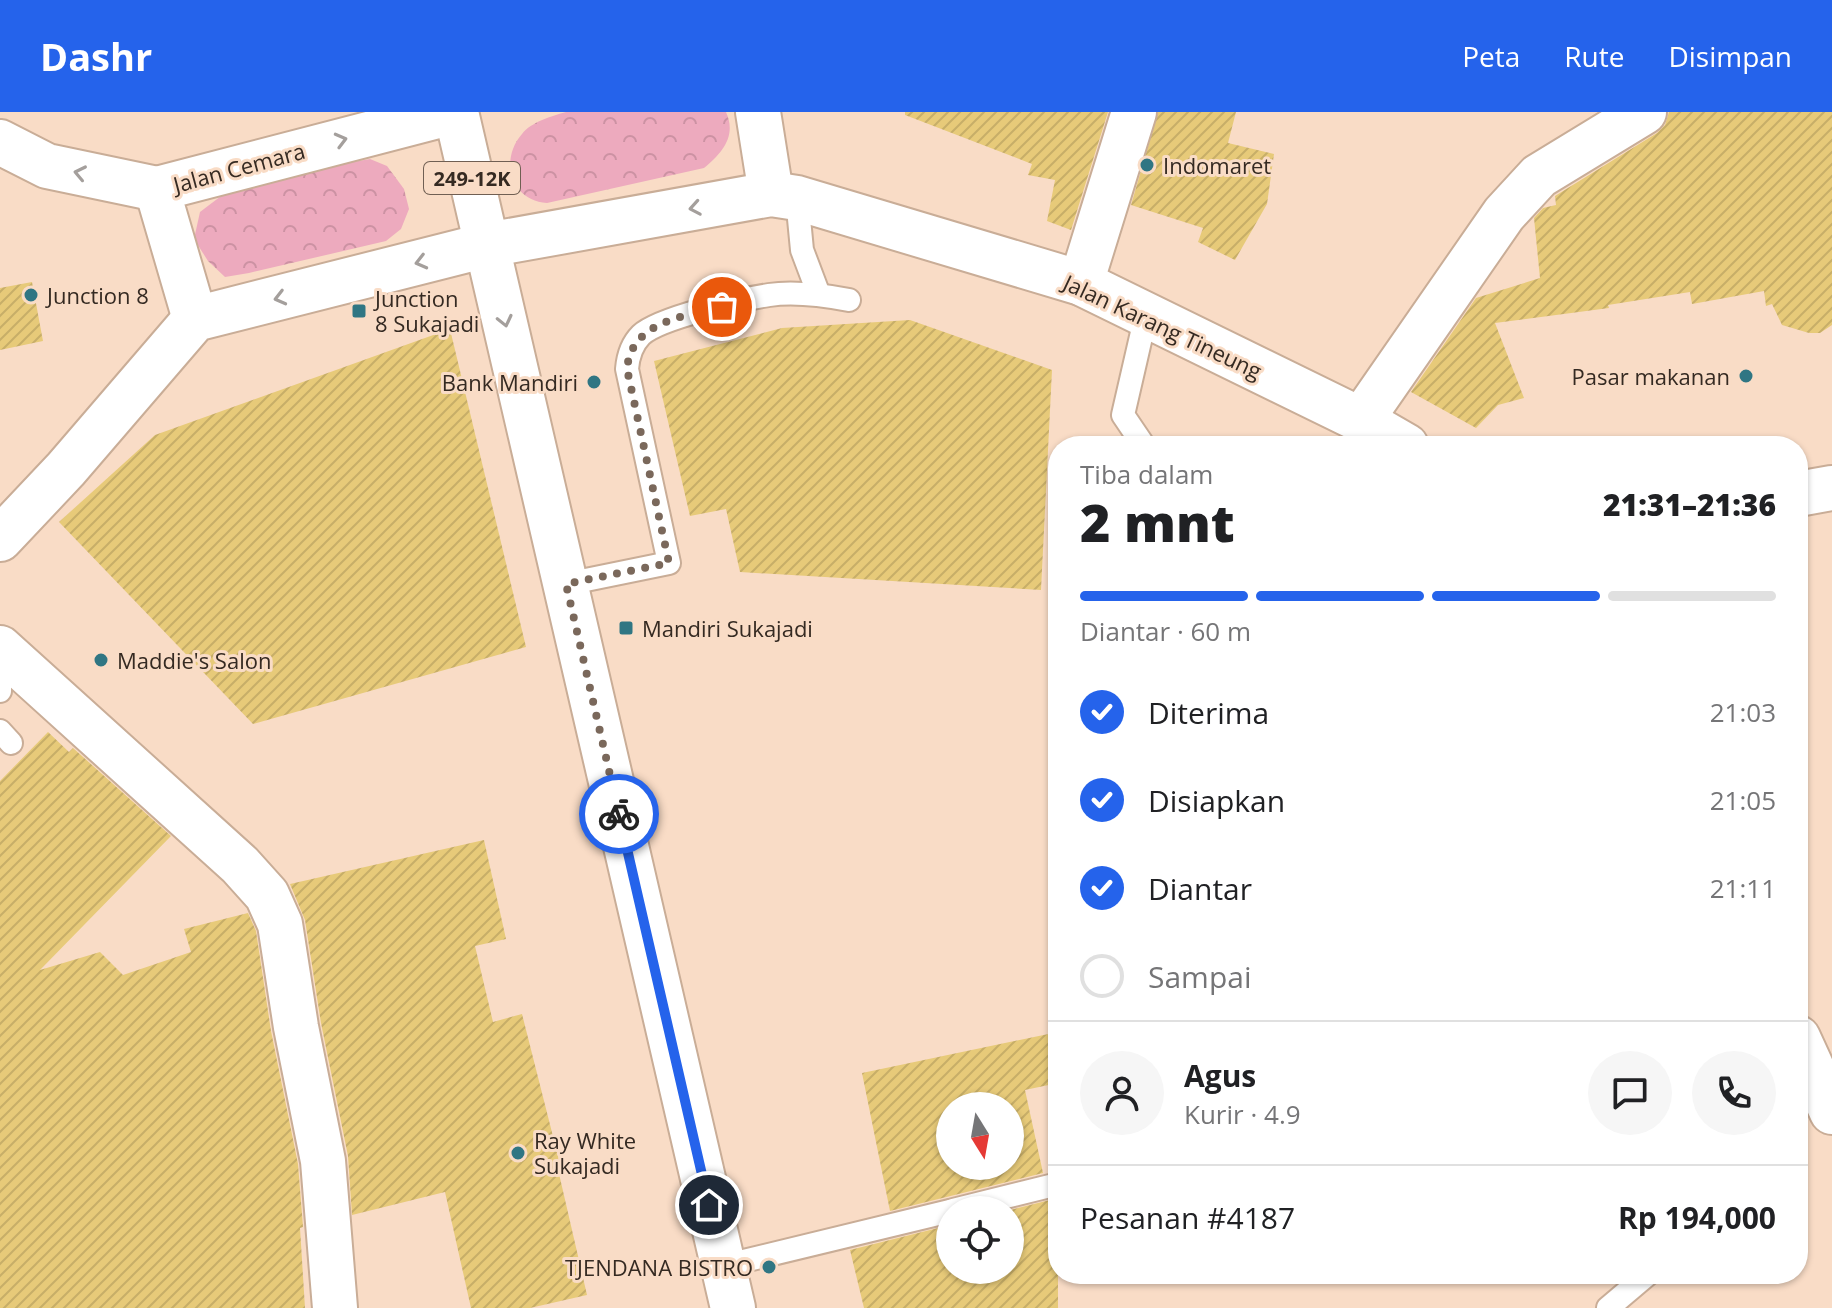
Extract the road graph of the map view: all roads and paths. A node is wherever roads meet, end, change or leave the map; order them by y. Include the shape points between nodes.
1 (454, 112) edge
2 (758, 112) edge
3 (1134, 112) edge
4 (1644, 112) edge
5 (0, 142) edge
6 (157, 189) junction
7 (784, 196) junction
8 (487, 245) junction
9 (1081, 283) junction
10 (819, 295) junction
11 (849, 300) dead end
12 (1146, 315) junction
13 (195, 319) junction
14 (1361, 420) junction
15 (1137, 436) edge
16 (1389, 436) edge
17 (1832, 488) edge
18 (1808, 492) edge
19 (0, 539) edge
20 (566, 584) junction
21 (0, 648) edge
22 (0, 684) edge
23 (0, 691) edge
24 (1808, 1060) edge
25 (1832, 1112) edge
26 (1048, 1186) edge
27 (1009, 1196) edge
28 (936, 1214) edge
29 (723, 1266) junction
30 (1636, 1284) edge
31 (335, 1308) edge
32 (733, 1308) edge
33 (1608, 1308) edge

6 -> 1 street, Jalan Cemara
1 - 8 street, 249-12K
2 - 7 street
3 - 9 street
4 - 14 street via 1539,176 1504,214
6 -> 5 street via 47,166
6 - 13 street, Jalan Cemara
7 -> 8 street, Jalan Karang Tineung
7 - 9 street, Jalan Karang Tineung
7 - 10 lane
8 -> 13 street
8 -> 20 street
9 - 12 street, Jalan Karang Tineung
10 - 11 lane
10 - 20 lane via 770,295 674,318 641,335 627,369 669,563
12 - 14 street, Jalan Karang Tineung
12 - 15 lane via 1123,415
13 - 19 street
14 - 16 street, Jalan Karang Tineung
17 - 18 street
20 - 29 street
21 - 31 street via 267,895 280,924 323,1161
22 - 23 lane
24 - 25 street
26 - 27 lane
28 - 29 lane
29 - 32 street
30 - 33 lane

